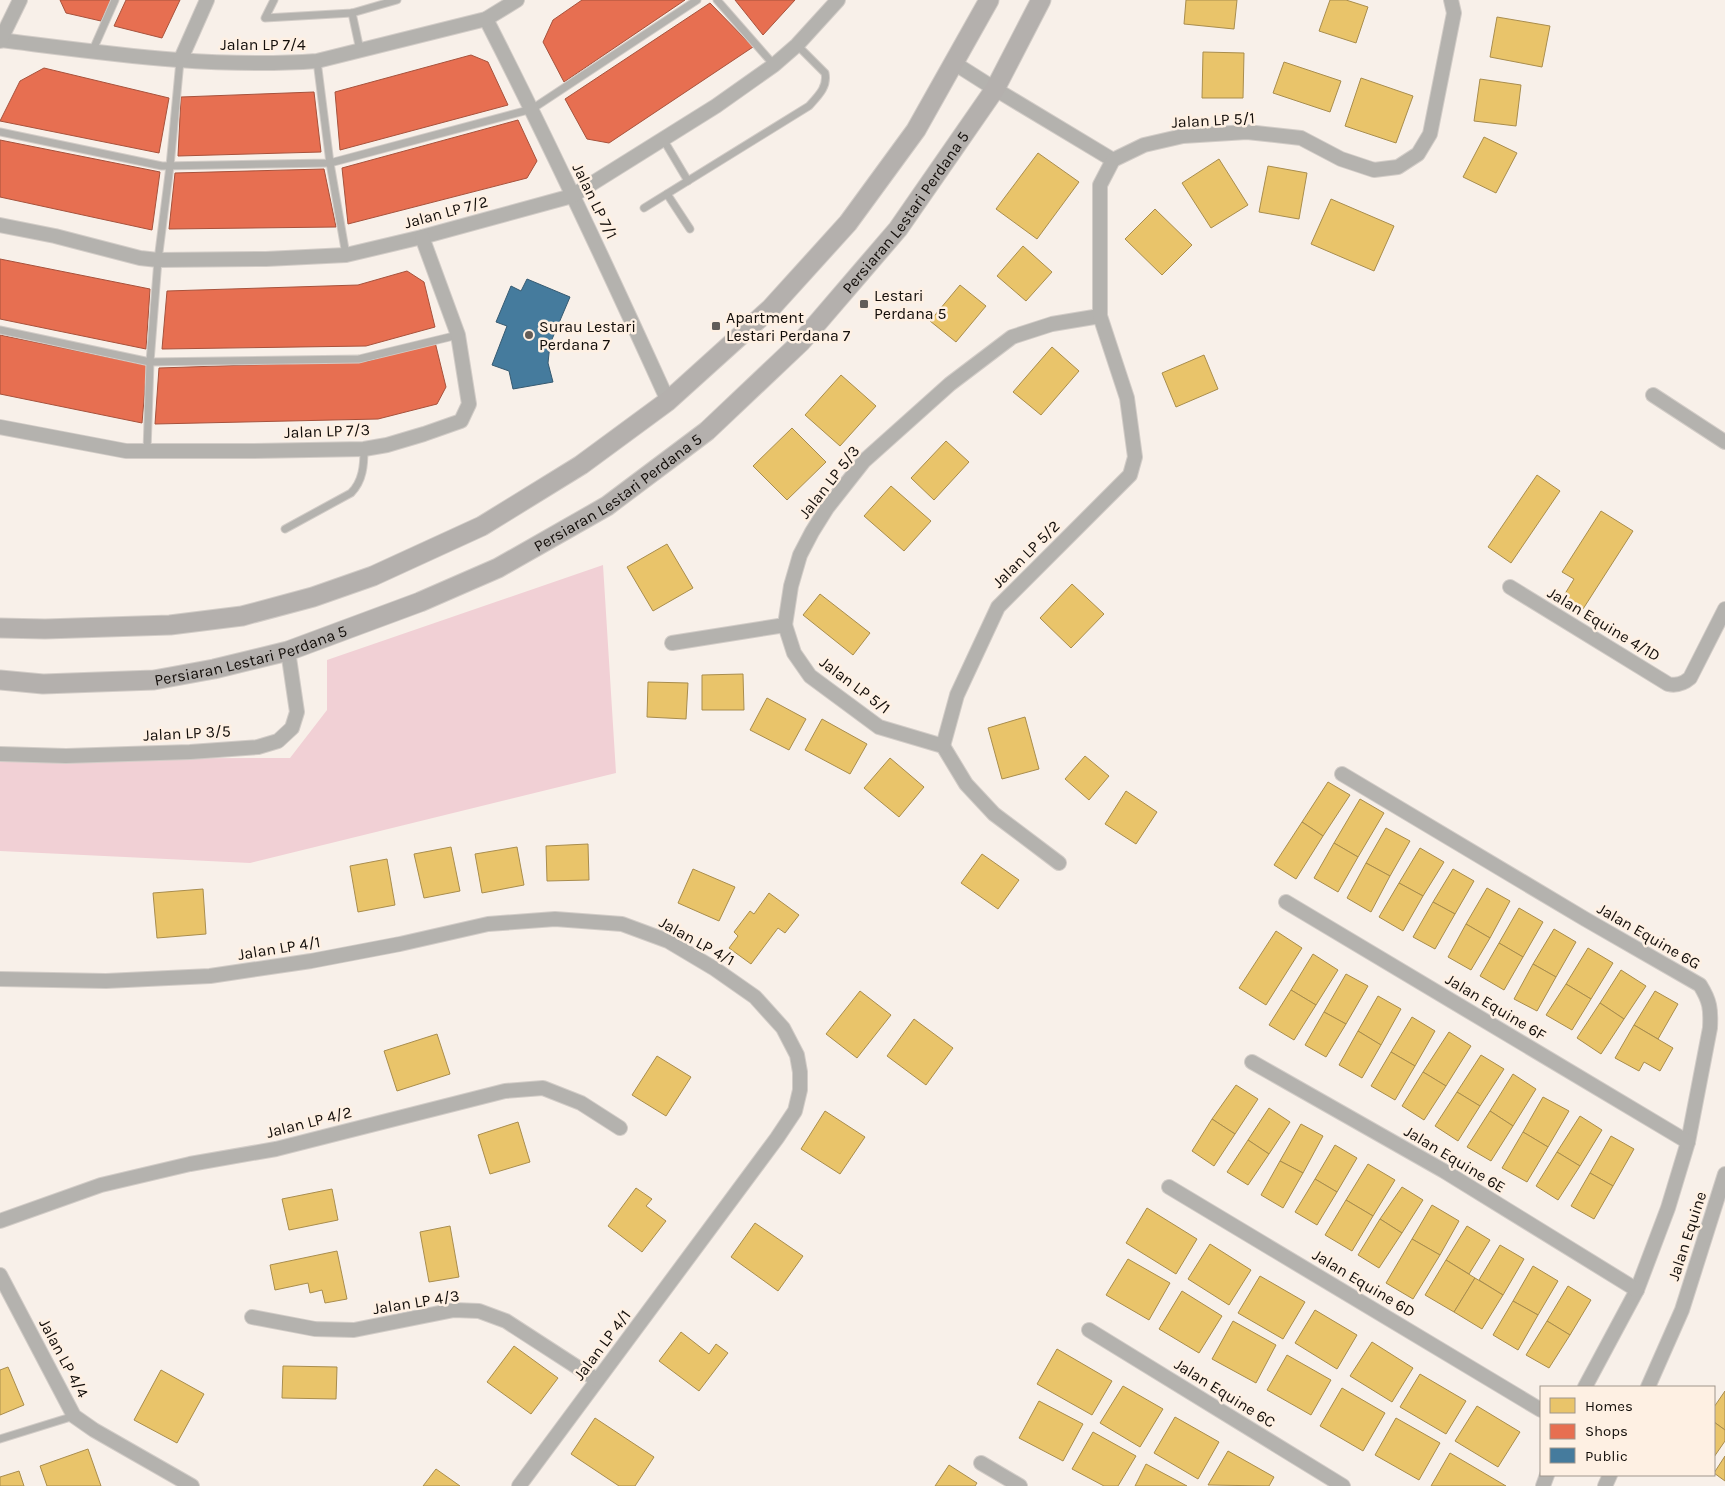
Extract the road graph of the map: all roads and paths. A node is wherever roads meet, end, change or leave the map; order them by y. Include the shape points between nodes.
1 (20, 0) edge
2 (115, 0) edge
3 (207, 0) edge
4 (274, 0) edge
5 (397, 0) edge
6 (517, 0) edge
7 (697, 0) edge
8 (717, 0) edge
9 (838, 0) edge
10 (989, 0) edge
11 (1041, 0) edge
12 (1451, 0) edge
13 (352, 12) junction
14 (486, 19) junction
15 (0, 41) edge
16 (797, 45) junction
17 (360, 50) junction
18 (92, 52) junction
19 (180, 61) junction
20 (317, 61) junction
21 (954, 63) junction
22 (774, 65) junction
23 (995, 89) junction
24 (532, 109) junction
25 (0, 132) edge
26 (663, 139) junction
27 (1114, 160) junction
28 (330, 163) junction
29 (170, 166) junction
30 (688, 181) junction
31 (666, 194) junction
32 (572, 196) junction
33 (644, 208) dead end
34 (0, 225) edge
35 (690, 229) dead end
36 (422, 237) junction
37 (346, 255) junction
38 (158, 260) junction
39 (1100, 316) junction
40 (0, 330) edge
41 (458, 335) junction
42 (150, 362) junction
43 (1652, 395) dead end
44 (668, 401) junction
45 (0, 427) edge
46 (1725, 442) edge
47 (364, 449) junction
48 (147, 451) junction
49 (285, 529) dead end
50 (1510, 587) dead end
51 (1725, 609) edge
52 (785, 625) junction
53 (0, 628) edge
54 (672, 643) dead end
55 (288, 651) junction
56 (0, 680) edge
57 (943, 746) junction
58 (0, 754) edge
59 (1342, 774) dead end
60 (1059, 863) dead end
61 (1286, 902) dead end
62 (0, 979) edge
63 (1252, 1062) dead end
64 (620, 1128) dead end
65 (1688, 1142) junction
66 (1725, 1174) edge
67 (1169, 1187) dead end
68 (0, 1221) edge
69 (0, 1275) edge
70 (1637, 1290) junction
71 (252, 1316) dead end
72 (1088, 1330) dead end
73 (597, 1380) junction
74 (1586, 1386) edge
75 (1648, 1386) edge
76 (1540, 1409) edge
77 (74, 1416) junction
78 (0, 1439) edge
79 (981, 1464) dead end
80 (184, 1484) edge
81 (520, 1486) edge
82 (1020, 1486) edge
83 (1343, 1486) edge

1 - 15 street
2 - 18 lane
3 - 19 street
4 - 13 lane via 265,18
5 - 13 lane
6 - 14 street, Jalan LP 7/4
7 - 24 lane
8 - 22 lane
9 - 16 street, Jalan LP 7/2
10 - 21 main road
11 - 23 main road, Persiaran Lestari Perdana 5
12 - 27 street, Jalan LP 5/1 via 1454,13 1430,134 1418,154 1398,168 1374,170 1341,159 1300,138 1247,132 1183,136 1144,145
13 - 17 lane
14 - 17 street, Jalan LP 7/4
14 - 24 street, Jalan LP 7/1
15 - 18 street, Jalan LP 7/4
16 - 22 street, Jalan LP 7/2
16 - 30 lane via 826,73 826,83 820,93 809,106
17 - 20 street, Jalan LP 7/4
18 - 19 street, Jalan LP 7/4
19 - 20 street, Jalan LP 7/4
19 - 29 lane
20 - 28 lane
21 - 23 street
21 - 44 main road via 916,130 848,223 771,308
22 - 26 street, Jalan LP 7/2
23 - 27 street
23 - 55 main road, Persiaran Lestari Perdana 5 via 898,229 801,342 707,431 607,506 498,568 420,602
24 - 28 lane
24 - 32 street, Jalan LP 7/1
25 - 29 lane
26 - 30 lane
26 - 32 street, Jalan LP 7/2
27 - 39 street via 1100,185
28 - 29 lane
28 - 37 lane
29 - 38 lane
30 - 31 lane
31 - 33 lane
31 - 35 lane
32 - 36 street, Jalan LP 7/2
32 - 44 street, Jalan LP 7/1
34 - 38 street, Jalan LP 7/2
36 - 37 street, Jalan LP 7/2
36 - 41 street, Jalan LP 7/3
37 - 38 street, Jalan LP 7/2
38 - 42 lane
39 - 52 street, Jalan LP 5/3 via 1052,324 1012,337 950,384 864,461 827,508 804,547 791,586
39 - 57 street, Jalan LP 5/2 via 1127,398 1135,457 1130,475 998,607 957,695
40 - 42 lane
41 - 42 lane via 359,359
41 - 47 street, Jalan LP 7/3 via 469,404 461,421 387,445
42 - 48 lane
43 - 46 street
44 - 53 main road via 581,465 482,526 373,576 313,598 242,616 170,625
45 - 48 street, Jalan LP 7/3 via 126,451
47 - 48 street, Jalan LP 7/3
47 - 49 lane via 364,465 357,487
50 - 51 street, Jalan Equine 4/1D via 1674,685 1690,678
52 - 54 street
52 - 57 street, Jalan LP 5/1 via 794,652 810,676 879,727
55 - 56 main road, Persiaran Lestari Perdana 5 via 154,680 44,684
55 - 58 street, Jalan LP 3/5 via 296,712 292,728 278,741 258,747 190,752 66,756
57 - 60 street via 966,784 994,814
59 - 65 street, Jalan Equine 6G via 1700,985 1711,1010 1710,1028
61 - 65 street, Jalan Equine 6F
62 - 73 street, Jalan LP 4/1 via 106,981 210,976 311,961 488,924 555,919 622,924 668,941 715,969 756,997 783,1028 797,1055 800,1072 795,1111
63 - 70 street, Jalan Equine 6E via 1444,1171
64 - 68 street, Jalan LP 4/2 via 581,1102 543,1088 505,1091 276,1149 190,1164 102,1185
65 - 70 street, Jalan Equine 6G via 1668,1208
66 - 75 street, Jalan Equine via 1682,1310
67 - 76 street, Jalan Equine 6D
69 - 77 street, Jalan LP 4/4
70 - 74 street, Jalan Equine 6G
71 - 73 street, Jalan LP 4/3 via 316,1329 354,1330 454,1310 479,1311 506,1321
72 - 83 street, Jalan Equine 6C
73 - 81 street, Jalan LP 4/1
77 - 78 lane
77 - 80 street, Jalan LP 4/4
79 - 82 street

